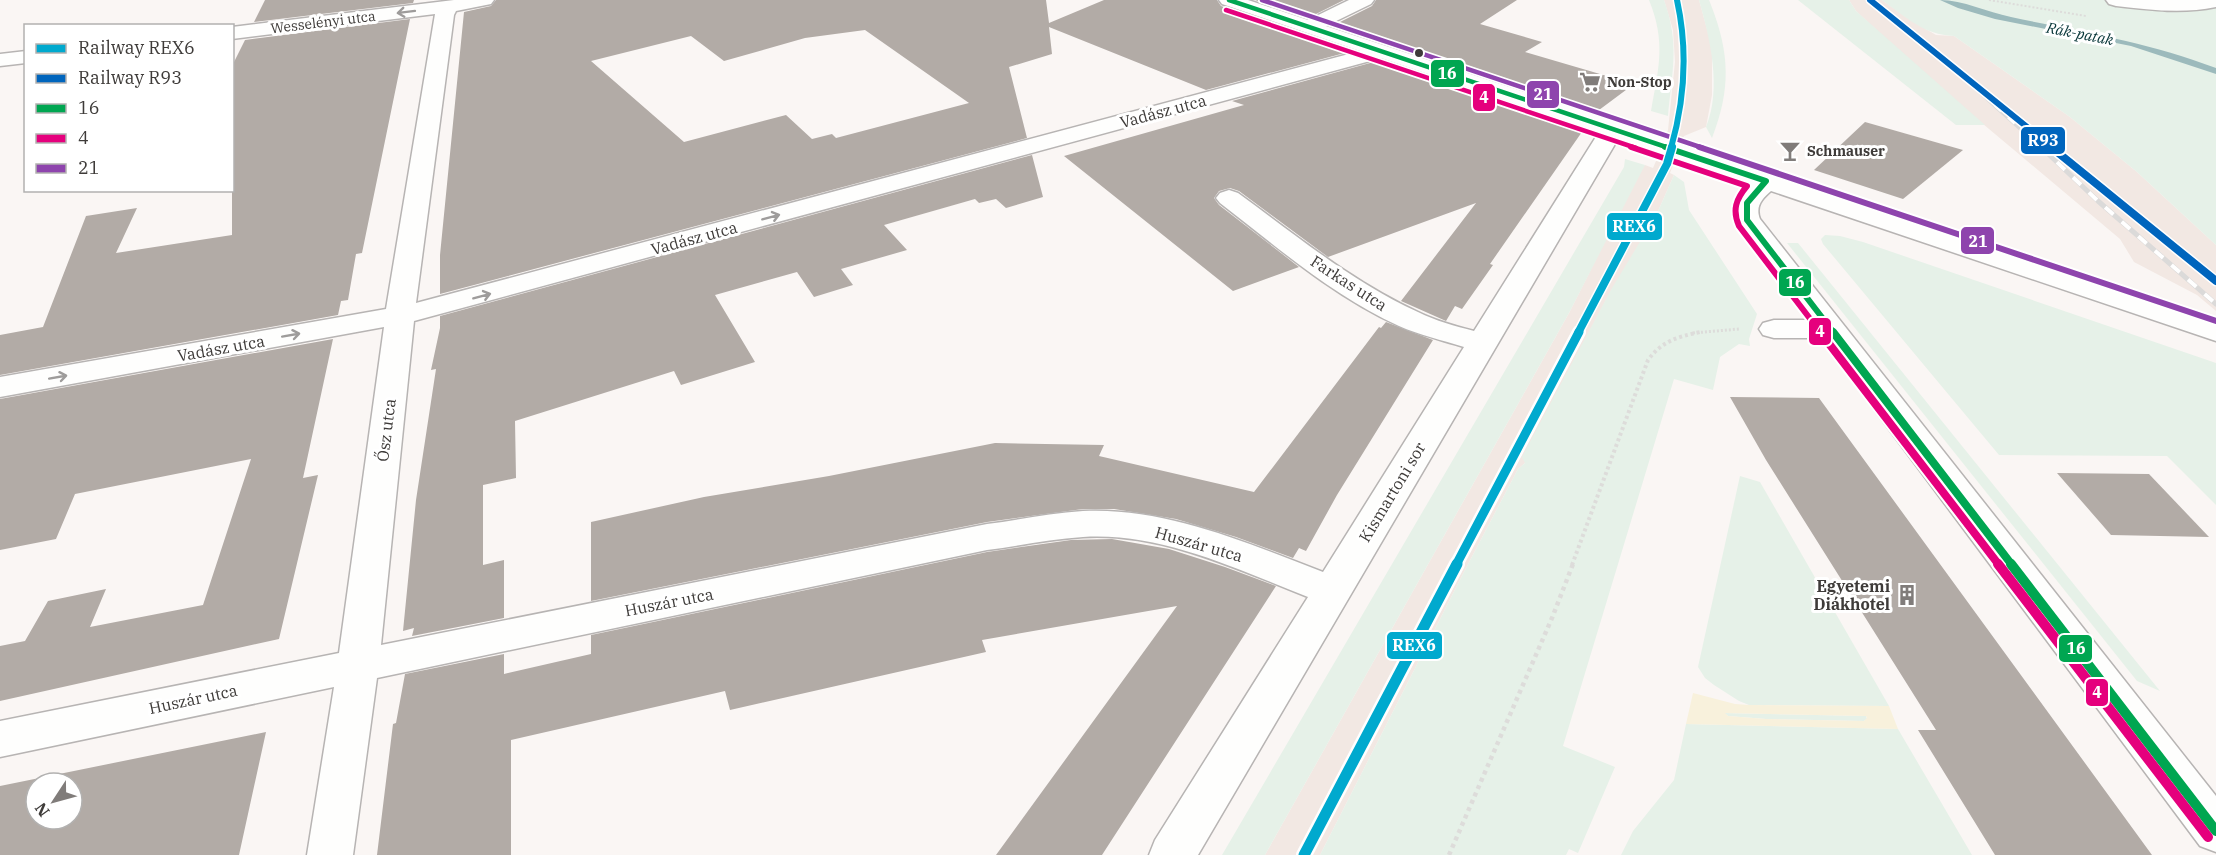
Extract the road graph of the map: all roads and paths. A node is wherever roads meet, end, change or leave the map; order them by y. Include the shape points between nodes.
1 (484, 0) edge
2 (1228, 0) edge
3 (1364, 0) edge
4 (2116, 0) edge
5 (2188, 0) edge
6 (2216, 1) edge
7 (2149, 4) junction
8 (448, 8) junction
9 (1309, 27) junction
10 (234, 33) edge
11 (1380, 52) junction
12 (24, 57) edge
13 (0, 60) edge
14 (1612, 129) junction
15 (1766, 181) junction
16 (1229, 198) dead end
17 (400, 316) junction
18 (1774, 329) joint
19 (1831, 329) junction
20 (2216, 332) edge
21 (1482, 343) junction
22 (0, 387) edge
23 (1333, 591) junction
24 (358, 666) junction
25 (0, 739) edge
26 (2216, 831) edge
27 (330, 855) edge
28 (1172, 855) edge
29 (1449, 855) edge

1 - 8 street, Wesselényi utca
2 - 9 street
3 - 9 street
4 - 7 street
5 - 7 street
6 - 7 street
8 -> 10 street, Wesselényi utca
8 - 17 street, Ősz utca via 442,26
9 - 11 street
11 - 14 street
17 -> 11 street, Vadász utca
12 - 13 street
14 - 15 street
14 - 21 street, Kismartoni sor
15 - 19 street via 1746,203 1745,215
15 - 20 street
16 - 21 street, Farkas utca via 1373,300 1409,319
22 -> 17 street, Vadász utca
17 - 24 street, Ősz utca
18 - 19 street
18 - 29 path via 1690,333 1668,340 1651,355 1552,618
19 - 26 street
21 - 23 street, Kismartoni sor
23 - 24 street, Huszár utca via 1224,549 1163,532 1084,524 987,537
23 - 28 street, Kismartoni sor
24 - 25 street, Huszár utca
24 - 27 street, Ősz utca

